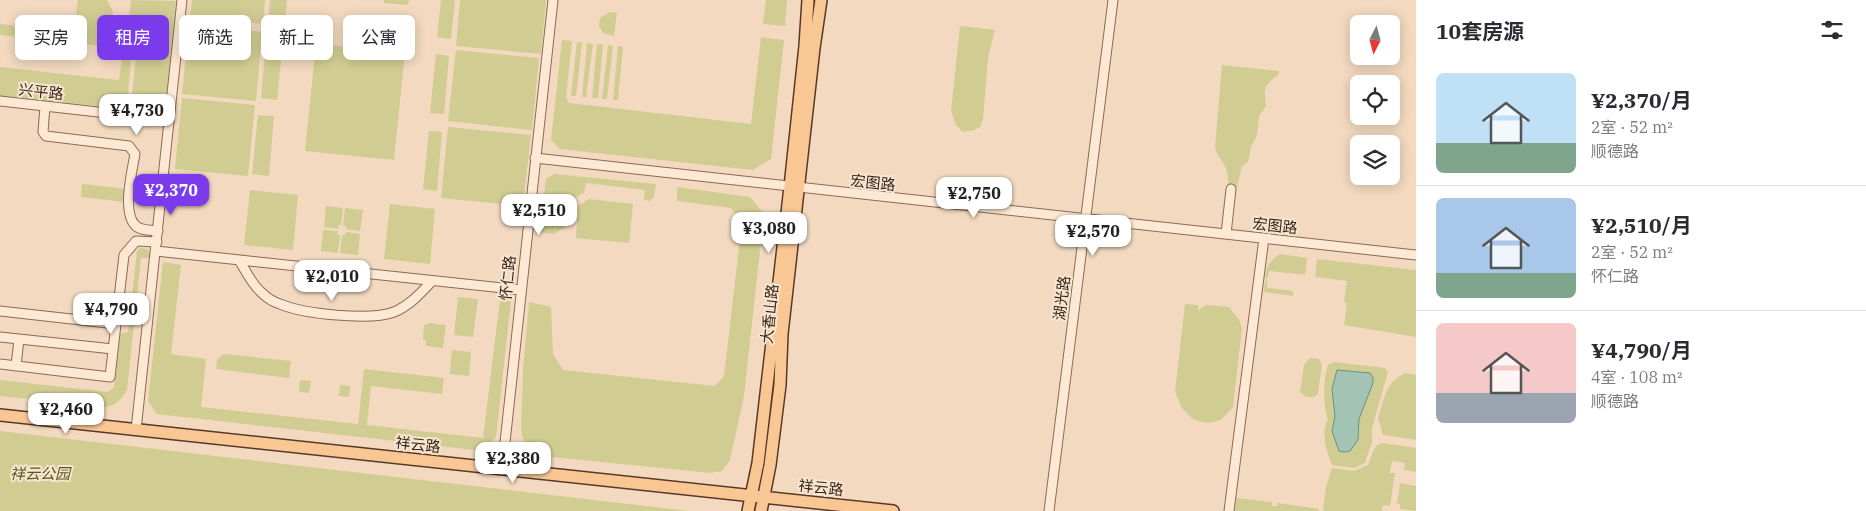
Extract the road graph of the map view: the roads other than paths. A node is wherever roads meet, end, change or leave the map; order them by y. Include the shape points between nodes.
1 (182, 0) edge
2 (553, 0) edge
3 (808, 0) edge
4 (822, 0) edge
5 (1113, 0) edge
6 (0, 101) edge
7 (45, 106) junction
8 (0, 107) edge
9 (169, 120) junction
10 (535, 158) junction
11 (795, 188) junction
12 (1231, 188) dead end
13 (1086, 219) junction
14 (158, 231) junction
15 (1226, 234) junction
16 (1264, 238) junction
17 (156, 246) junction
18 (1416, 255) edge
19 (239, 260) junction
20 (432, 281) junction
21 (521, 290) junction
22 (0, 311) edge
23 (116, 324) junction
24 (0, 337) edge
25 (19, 339) junction
26 (113, 350) junction
27 (0, 364) edge
28 (16, 366) junction
29 (0, 415) edge
30 (136, 430) junction
31 (502, 470) junction
32 (752, 495) junction
33 (765, 497) junction
34 (748, 511) edge
35 (761, 511) edge
36 (893, 511) edge
37 (1049, 511) edge
38 (1229, 511) edge

1 - 9 street
2 - 10 street, 怀仁路
3 - 11 main road, 大香山路
4 - 11 main road, 大香山路
5 - 13 street, 湖光路
6 - 7 street, 兴平路
6 - 8 street
7 - 9 street, 兴平路
7 - 14 street via 43,132 46,136 129,146 134,154 128,204 131,220 140,229
9 - 14 street
10 - 11 street, 宏图路
10 - 21 street, 怀仁路
11 - 13 street, 宏图路
11 - 32 main road, 大香山路
11 - 33 main road, 大香山路 via 780,385
12 - 15 street
13 - 15 street, 宏图路
13 - 37 street, 湖光路
14 - 17 street
15 - 16 street, 宏图路
16 - 18 street, 宏图路
16 - 38 street
17 - 19 street
17 - 23 street via 136,241 124,255
17 - 30 street
19 - 20 street
19 - 20 street via 255,286 270,299 302,310 350,316 394,312 409,303
20 - 21 street
21 - 31 street, 怀仁路
22 - 23 street
23 - 26 street
24 - 25 street
25 - 26 street
25 - 28 street
26 - 28 street via 110,377
27 - 28 street
29 - 30 main road, 祥云路
30 - 31 main road, 祥云路
31 - 32 main road, 祥云路
32 - 33 main road, 祥云路
32 - 34 main road, 大香山路
33 - 35 main road, 大香山路
33 - 36 main road, 祥云路

